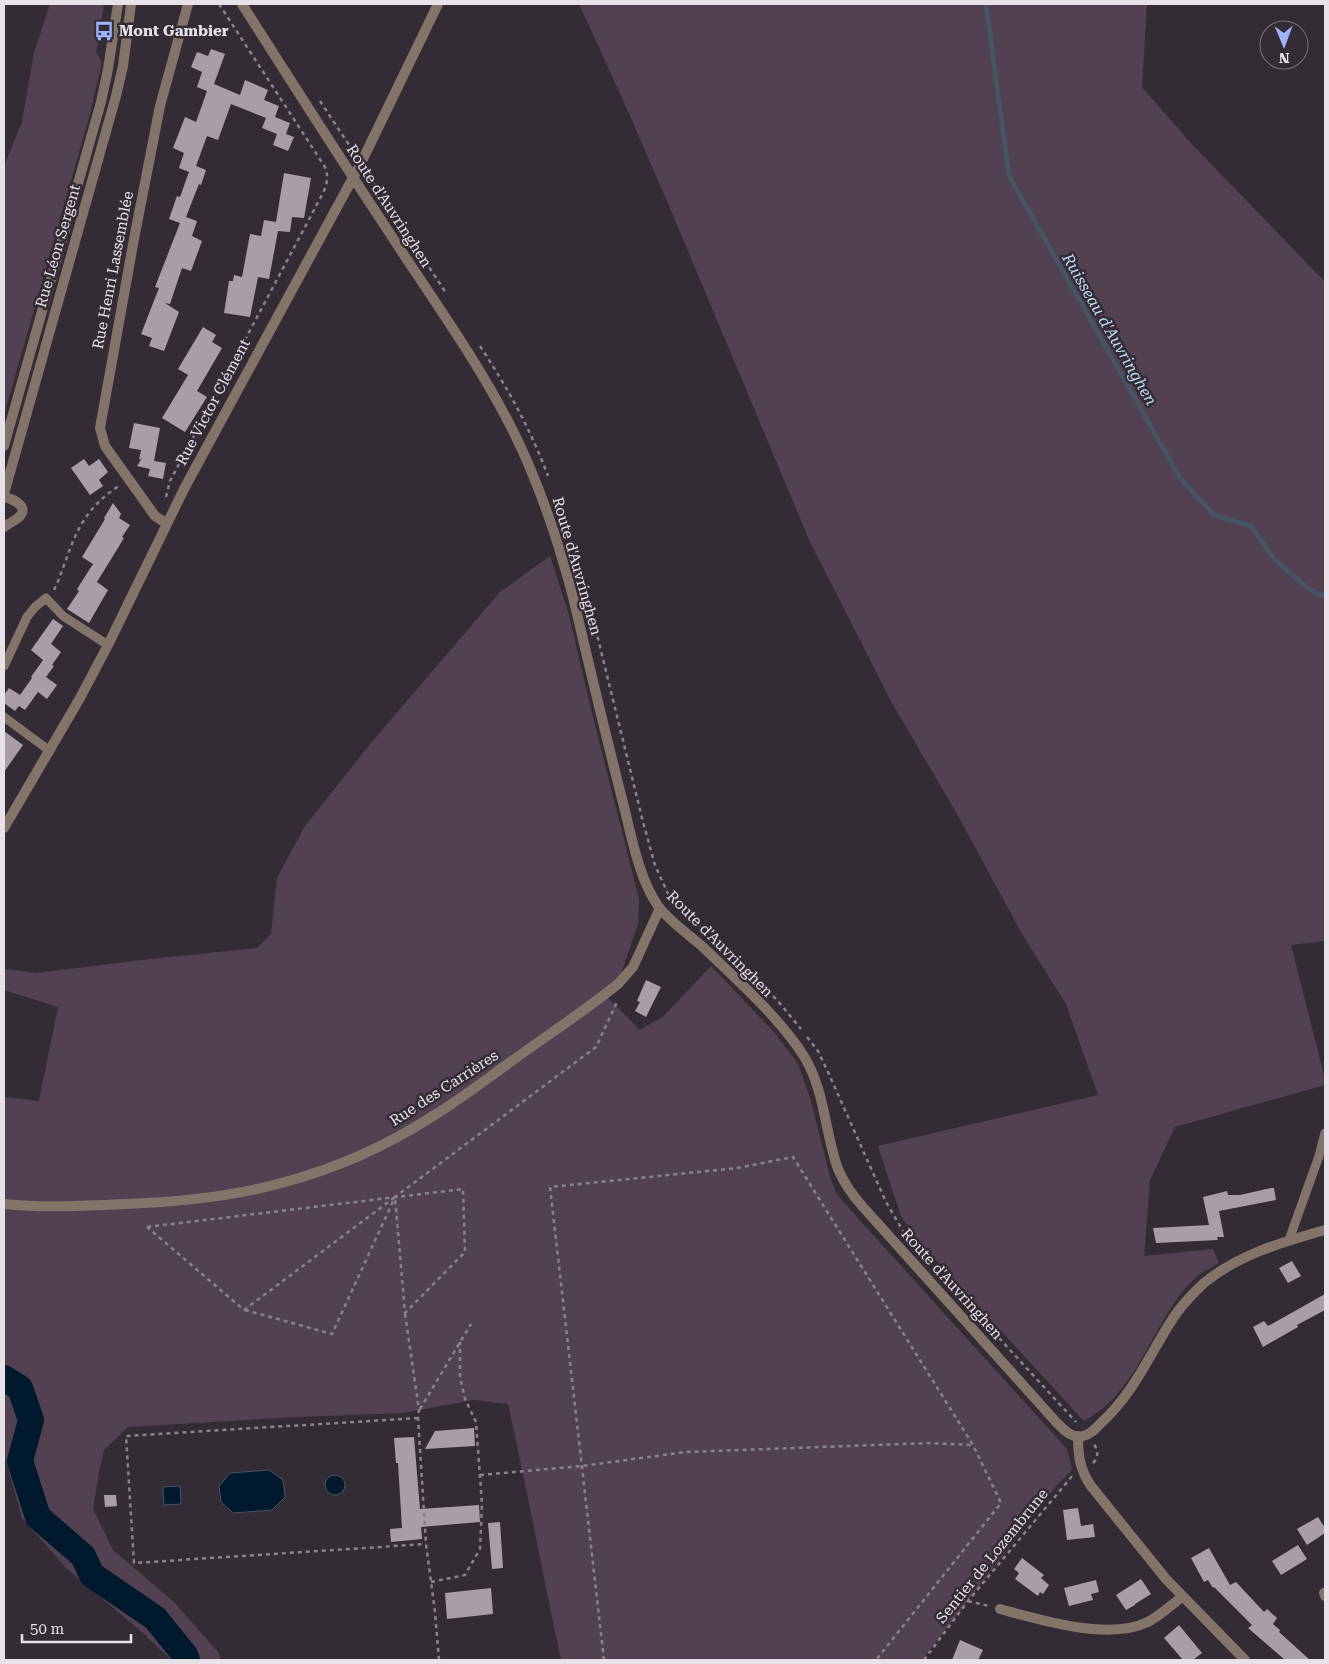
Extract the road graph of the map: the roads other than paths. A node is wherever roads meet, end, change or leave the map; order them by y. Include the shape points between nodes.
1 (118, 4) edge
2 (131, 4) edge
3 (188, 4) edge
4 (242, 4) edge
5 (438, 4) edge
6 (353, 178) junction
7 (4, 446) edge
8 (4, 496) edge
9 (166, 523) junction
10 (4, 527) edge
11 (108, 645) junction
12 (4, 666) edge
13 (4, 717) edge
14 (50, 751) junction
15 (4, 828) edge
16 (660, 908) junction
17 (1325, 1133) edge
18 (4, 1204) edge
19 (1325, 1230) edge
20 (1289, 1240) junction
21 (1083, 1436) junction
22 (1182, 1597) junction
23 (1000, 1609) road end
24 (1244, 1660) edge

1 - 7 street, Rue Léon Sergent via 101,102
2 - 8 street, Rue Léon Sergent via 116,96
3 - 9 street, Rue Henri Lassemblée via 159,112 101,422 106,446 155,516
4 - 6 street, Route d'Auvringhen
5 - 6 street, Rue Victor Clément
6 - 9 street, Rue Victor Clément
6 - 16 street, Route d'Auvringhen via 484,379 530,468 569,582 640,866
8 - 10 street, Rue Léon Sergent via 18,501 22,510 20,517
9 - 11 street, Rue Victor Clément
11 - 12 lane via 63,616 46,598 27,617
11 - 14 street, Rue Victor Clément
13 - 14 lane
14 - 15 street, Rue Victor Clément
16 - 18 street, Rue des Carrières via 633,967 618,984 447,1107 403,1134 343,1163 269,1187 223,1195 164,1202 65,1207
16 - 21 street, Route d'Auvringhen via 756,1000 802,1053 819,1091 839,1171 859,1204 1057,1423 1068,1433
17 - 20 lane
19 - 20 street
20 - 21 street via 1233,1264 1196,1291 1170,1323 1122,1401 1104,1421
21 - 22 street via 1078,1453 1082,1469 1092,1486
22 - 23 street via 1147,1622 1118,1630 1084,1628
22 - 24 street

